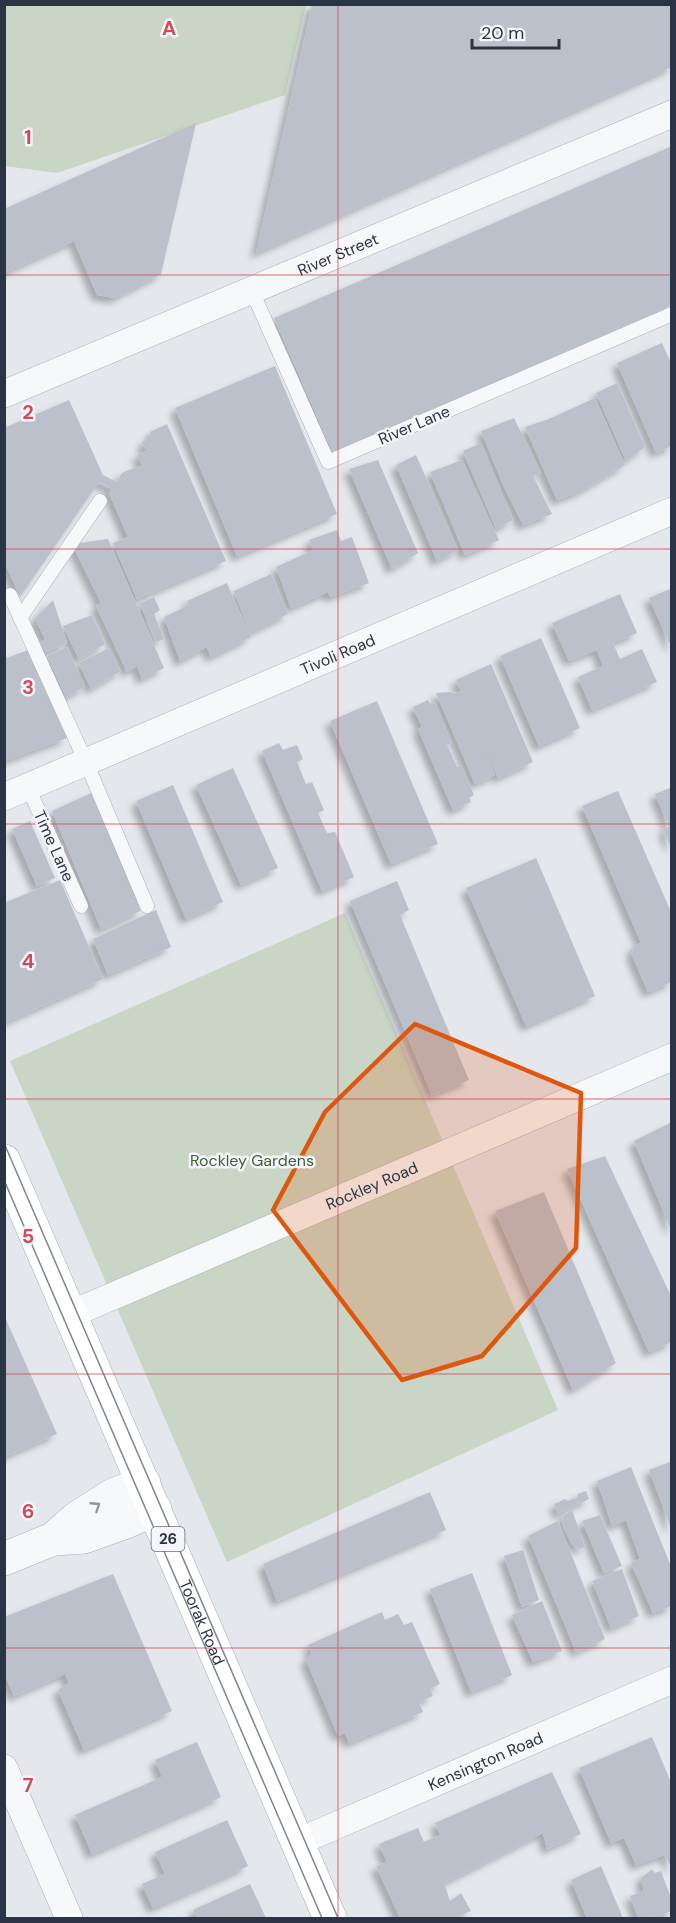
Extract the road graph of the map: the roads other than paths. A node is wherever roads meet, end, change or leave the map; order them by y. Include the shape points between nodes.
1 (672, 114) edge
2 (252, 291) junction
3 (672, 314) edge
4 (4, 394) edge
5 (100, 501) dead end
6 (672, 512) edge
7 (10, 595) dead end
8 (20, 618) junction
9 (86, 762) junction
10 (16, 792) edge
11 (81, 906) dead end
12 (147, 906) dead end
13 (672, 1057) edge
14 (9, 1182) edge
15 (71, 1314) junction
16 (149, 1496) junction
17 (4, 1559) edge
18 (672, 1680) edge
19 (4, 1768) edge
20 (298, 1842) junction
21 (69, 1918) edge
22 (330, 1918) edge

1 - 2 street, River Street
2 - 3 lane, River Lane via 328,462
2 - 4 street, River Street
5 - 8 lane
6 - 9 street, Tivoli Road
7 - 8 lane
8 - 9 lane
9 - 10 street, Tivoli Road
9 - 12 lane
10 - 11 lane, Time Lane
13 - 15 street, Rockley Road
14 - 15 main road, Toorak Road / 26
15 - 16 main road, Toorak Road / 26
16 - 17 street via 113,1495 53,1539
16 - 20 main road, Toorak Road / 26
18 - 20 street, Kensington Road
19 - 21 street
20 - 22 main road, Toorak Road / 26

